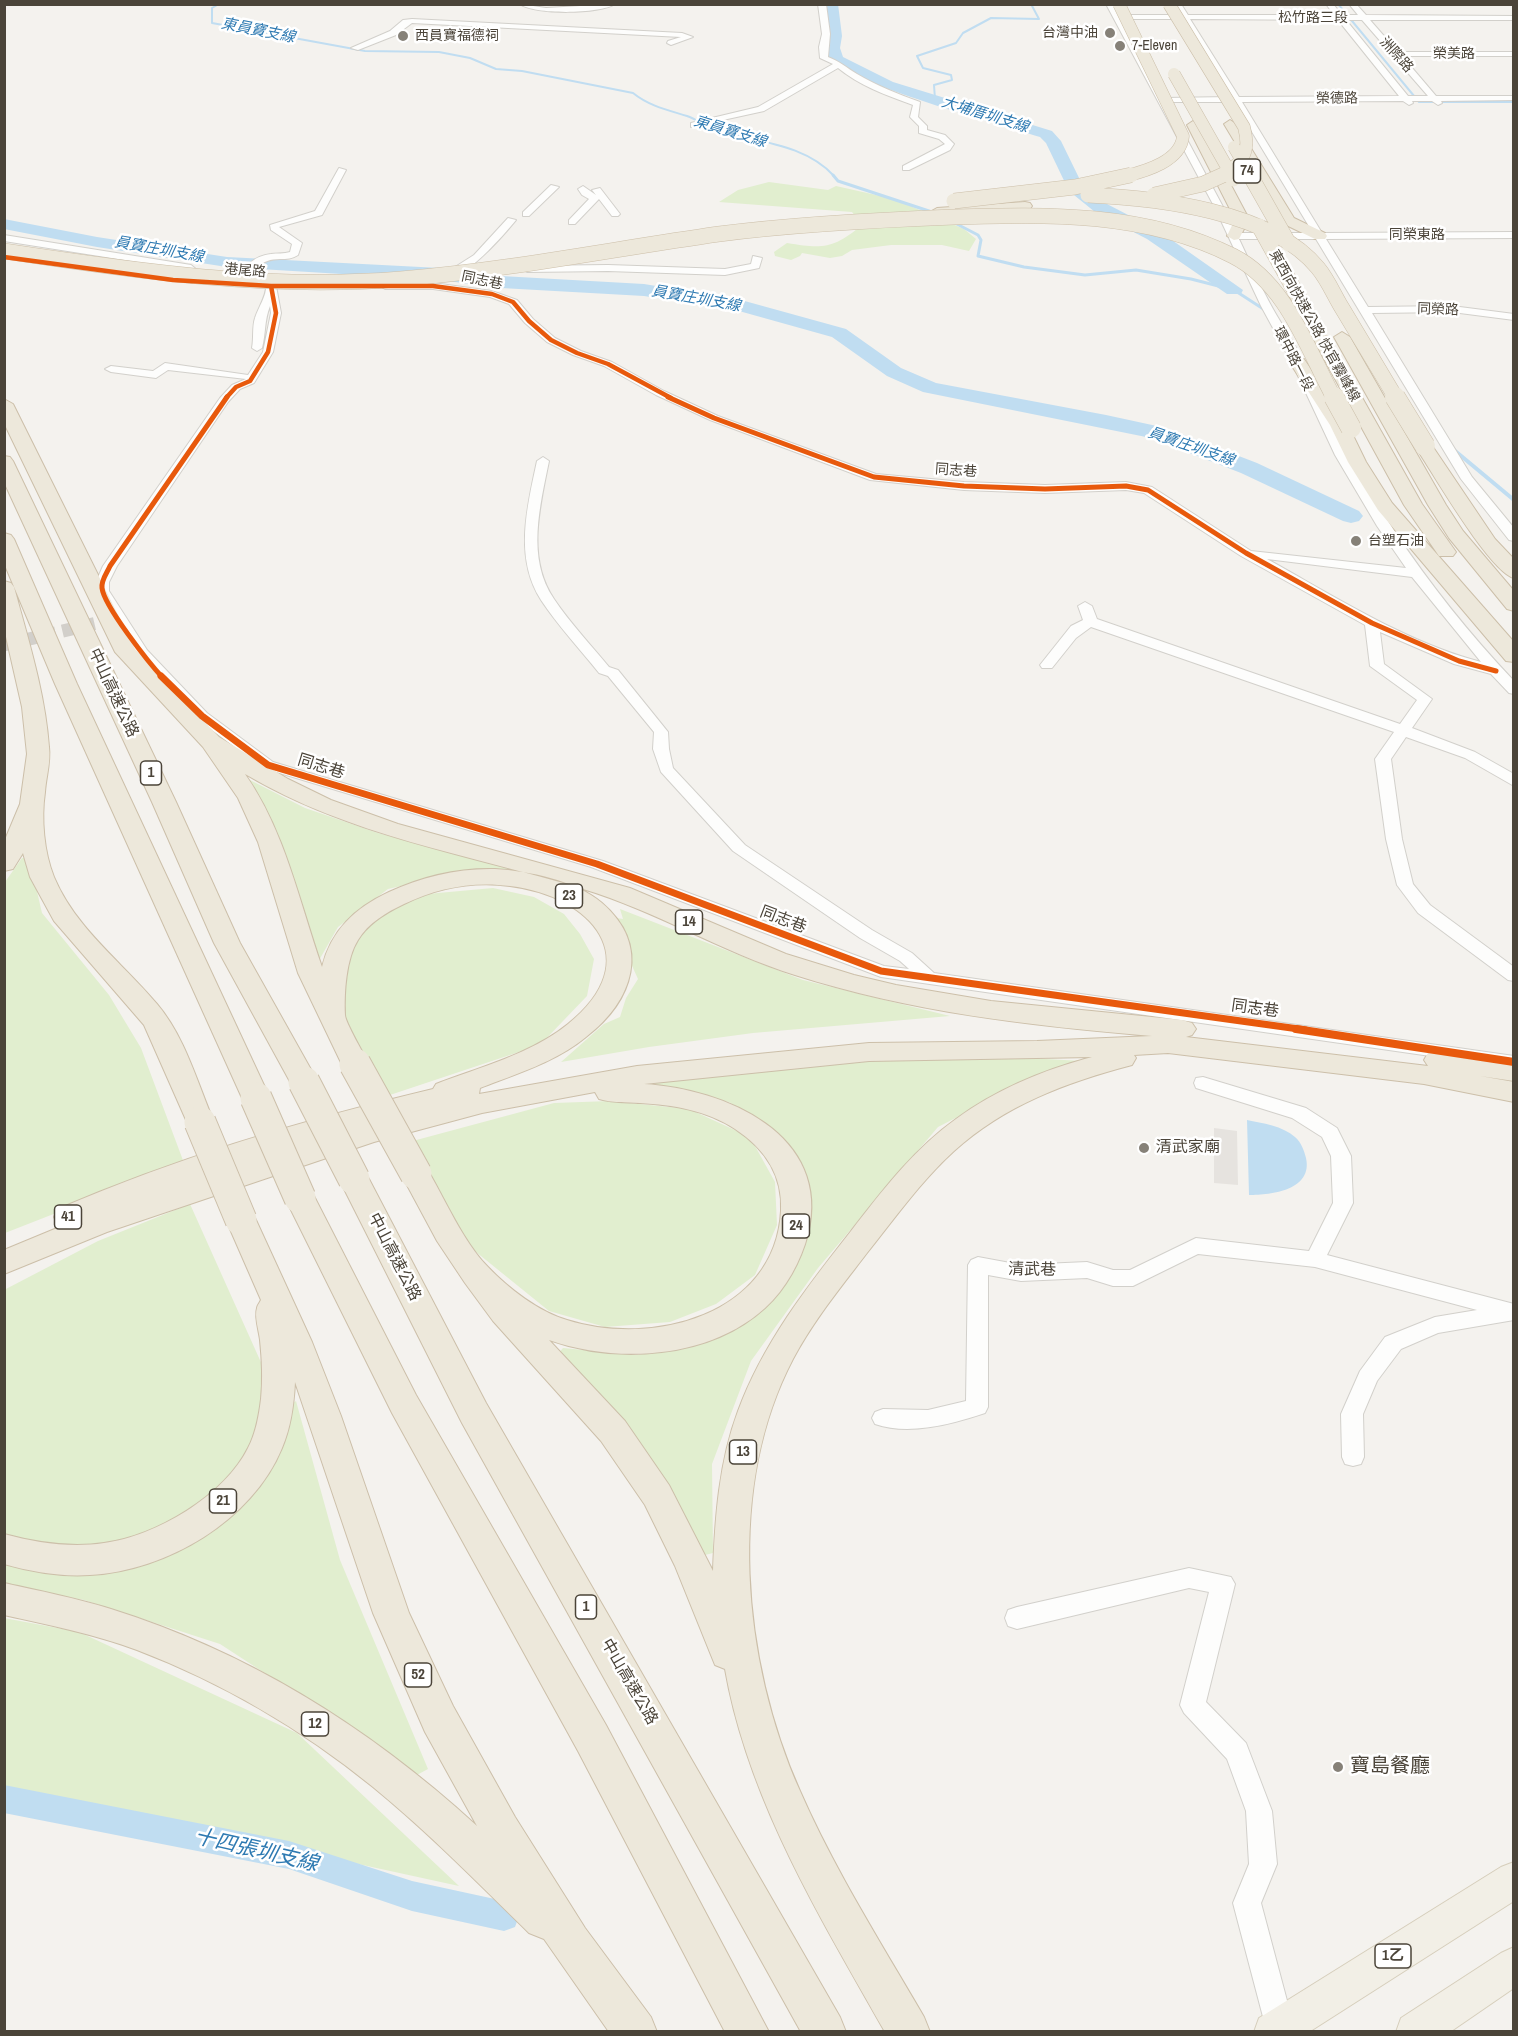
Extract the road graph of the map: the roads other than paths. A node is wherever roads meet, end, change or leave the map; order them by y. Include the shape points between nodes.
1 (523, 4) edge
2 (612, 4) edge
3 (822, 4) edge
4 (1109, 4) edge
5 (1127, 4) edge
6 (1136, 4) edge
7 (1152, 4) edge
8 (1162, 4) edge
9 (1169, 4) edge
10 (1177, 4) edge
11 (1329, 4) edge
12 (1352, 4) edge
13 (1117, 11) edge
14 (1338, 16) junction
15 (1363, 16) junction
16 (1514, 16) edge
17 (1185, 17) junction
18 (1153, 36) dead end
19 (1170, 36) dead end
20 (671, 44) dead end
21 (355, 48) dead end
22 (1395, 54) junction
23 (1514, 54) edge
24 (1165, 56) dead end
25 (839, 64) junction
26 (1200, 88) dead end
27 (1514, 98) edge
28 (1412, 100) junction
29 (1161, 102) junction
30 (1239, 102) junction
31 (1437, 102) junction
32 (1514, 106) edge
33 (694, 125) dead end
34 (906, 168) dead end
35 (342, 170) dead end
36 (554, 187) dead end
37 (583, 189) dead end
38 (597, 190) dead end
39 (996, 196) junction
40 (526, 214) dead end
41 (615, 214) dead end
42 (876, 218) junction
43 (511, 220) dead end
44 (572, 222) dead end
45 (1514, 235) edge
46 (1234, 236) junction
47 (1320, 236) junction
48 (4, 238) edge
49 (4, 244) edge
50 (4, 251) edge
51 (4, 257) edge
52 (757, 258) dead end
53 (459, 268) junction
54 (1306, 274) dead end
55 (192, 280) junction
56 (240, 284) junction
57 (271, 286) junction
58 (433, 286) junction
59 (1363, 309) junction
60 (1514, 316) edge
61 (1339, 332) dead end
62 (1298, 363) junction
63 (111, 369) dead end
64 (239, 381) junction
65 (4, 404) edge
66 (1432, 440) junction
67 (4, 461) edge
68 (543, 461) dead end
69 (1467, 479) junction
70 (1514, 537) edge
71 (4, 538) edge
72 (1425, 552) junction
73 (1246, 553) junction
74 (1514, 555) edge
75 (1514, 572) edge
76 (1415, 573) junction
77 (4, 587) edge
78 (1514, 605) edge
79 (1085, 606) dead end
80 (1091, 622) junction
81 (1372, 623) junction
82 (1514, 634) edge
83 (1514, 656) edge
84 (1047, 665) dead end
85 (1496, 671) junction
86 (1514, 690) edge
87 (1402, 730) junction
88 (212, 742) junction
89 (1514, 781) edge
90 (32, 800) junction
91 (4, 864) edge
92 (1514, 976) edge
93 (928, 977) junction
94 (333, 1022) junction
95 (1178, 1037) junction
96 (1514, 1062) edge
97 (1514, 1072) edge
98 (1203, 1083) dead end
99 (1514, 1092) edge
100 (432, 1097) junction
101 (482, 1103) junction
102 (96, 1224) junction
103 (4, 1245) edge
104 (1315, 1259) junction
105 (4, 1263) edge
106 (476, 1275) junction
107 (4, 1279) edge
108 (268, 1284) junction
109 (1514, 1312) edge
110 (883, 1418) dead end
111 (1353, 1457) dead end
112 (4, 1549) edge
113 (4, 1599) edge
114 (1017, 1618) dead end
115 (752, 1709) junction
116 (1514, 1880) edge
117 (570, 1943) junction
118 (1514, 1966) edge
119 (1276, 2029) edge
120 (636, 2031) edge
121 (748, 2031) edge
122 (825, 2031) edge
123 (909, 2031) edge
124 (1415, 2031) edge

1 - 2 street via 530,9 598,10
3 - 25 street via 824,58
4 - 13 street, 環中路一段
5 - 46 highway, 74 via 1242,219
6 - 18 highway
7 - 19 highway
8 - 47 highway, 74 via 1289,221
9 - 42 highway, bridge via 1249,138 1245,157 1234,169 1211,181 1152,196
10 - 17 street
11 - 14 street, 洲際路
12 - 15 street, 洲際路
13 - 17 street, 松竹路三段
13 - 29 street, 環中路一段
13 - 39 highway, bridge via 1182,131 1179,150 1156,166 1114,180
14 - 15 street, 松竹路三段
14 - 17 street, 松竹路三段
14 - 28 street, 洲際路
15 - 16 street, 松竹路三段
15 - 22 street, 洲際路
17 - 30 street
20 - 21 street via 689,37 412,21
22 - 23 street, 榮美路
22 - 31 street, 洲際路
24 - 82 highway, 東西向快速公路 快官霧峰線 / 74, bridge via 1413,505 1466,579
25 - 33 street via 761,109
25 - 34 street via 873,86 917,104 914,117 923,126 922,131 950,144
26 - 54 highway, 東西向快速公路 快官霧峰線 / 74, bridge
27 - 31 street, 榮德路
28 - 30 street, 榮德路
28 - 31 street, 榮德路
29 - 30 street, 榮德路
29 - 46 street, 環中路一段
30 - 47 street
31 - 32 street, 榮德路
35 - 56 street via 319,213 275,225 278,233 297,243 295,253 256,260
36 - 40 street
37 - 44 street via 595,198
38 - 41 street
39 - 49 highway, bridge via 753,224 492,263 383,273 302,276 218,272
39 - 66 highway, bridge via 1094,195 1157,201 1235,219 1280,238 1318,268
42 - 50 highway, bridge via 717,235 467,272 354,282 197,277
42 - 72 highway, bridge via 1060,216 1142,227 1214,247 1257,272 1274,290 1365,456
43 - 53 street via 477,257
45 - 47 street, 同榮東路
46 - 47 street, 同榮東路
46 - 62 street, 環中路一段 via 1273,321
47 - 59 street
48 - 55 street via 191,268 196,274
51 - 55 street, 港尾路
52 - 53 street via 755,266 725,272
53 - 58 street
55 - 56 street, 港尾路
56 - 57 street, 港尾路
57 - 58 street, 同志巷
57 - 64 street via 259,321 255,355
58 - 73 street, 同志巷 via 492,294 513,302 551,340 577,353 608,364 714,418 874,477 964,486 1126,486 1148,490
59 - 60 street, 同榮路 via 1452,309
59 - 66 street
61 - 78 highway, 東西向快速公路 快官霧峰線 via 1437,505
62 - 72 highway via 1339,425 1376,493
62 - 76 street, 環中路一段 via 1345,463
63 - 64 street via 156,375 165,366
64 - 93 street, 同志巷 via 103,580 102,589 143,655 239,747 268,765 597,864 881,971
65 - 88 highway via 126,651
66 - 69 street via 1450,452
66 - 75 highway via 1441,474 1488,543
67 - 122 highway, 中山高速公路 / 1, bridge via 227,943 304,1082 474,1413
68 - 93 street, 同志巷 via 529,528 540,586 604,670 613,673 661,732 666,769 739,848 906,957
69 - 70 street
69 - 74 highway
71 - 121 highway, bridge via 66,684 300,1198 404,1404 592,1738
72 - 83 highway
73 - 76 street
73 - 81 street, 同志巷
76 - 85 street, 環中路一段
77 - 90 highway via 38,748
79 - 80 street
80 - 84 street via 1069,636
80 - 87 street
81 - 85 street, 同志巷 via 1459,661
81 - 87 street via 1377,666 1425,699
85 - 86 street, 環中路一段
87 - 89 street via 1470,755
87 - 92 street via 1383,759 1405,885 1425,909
88 - 94 highway via 250,798 270,842 308,963
88 - 95 highway, 14 via 266,778 322,805 369,822 598,885 802,968 902,996 951,1005
90 - 91 highway
90 - 108 highway, bridge via 41,875 56,907 75,935 149,1013 162,1034
93 - 96 street, 同志巷
94 - 100 highway, 23 via 332,981 340,949 358,921 409,891 475,877 508,878 546,886 592,908 605,921 619,952 619,975 600,1009 576,1031 538,1053
94 - 106 highway, bridge via 448,1233
95 - 97 highway
95 - 99 highway
95 - 100 highway via 829,1037 637,1057
95 - 101 highway via 1037,1050 846,1054 637,1075
95 - 115 highway, 13 via 1061,1076 1009,1098 971,1122 910,1180 807,1308 776,1361 751,1421 732,1511 733,1623
98 - 104 street via 1299,1113 1330,1133 1341,1156 1343,1203
100 - 103 highway, 41 via 349,1119 131,1190
101 - 102 highway via 367,1134
101 - 106 highway, 24 via 610,1092 691,1100 724,1110 769,1141 787,1163 797,1191 797,1224 785,1259 750,1304 719,1323 658,1341 615,1342 562,1332 517,1309
102 - 105 highway
102 - 107 highway
104 - 109 street, 清武巷
104 - 110 street, 清武巷 via 1196,1246 1133,1278 1113,1278 1087,1270 1021,1273 978,1265 977,1407 928,1419
106 - 115 highway via 504,1312 613,1431 657,1495 692,1563
108 - 112 highway, 21 via 280,1375 268,1439 249,1476 210,1514 163,1541 118,1556 69,1560
108 - 117 highway, 52 via 296,1342 324,1416 390,1613 439,1719 501,1831
109 - 111 street via 1435,1325 1392,1343 1368,1377 1352,1414
113 - 117 highway, 12 via 112,1625 189,1655 278,1700 361,1754 434,1814
114 - 119 street via 1189,1578 1223,1584 1193,1705 1237,1752 1259,1811 1263,1864 1247,1903
115 - 123 highway, 13 via 779,1791 819,1872
116 - 119 main road, 1乙
117 - 120 highway, 52
118 - 124 main road

